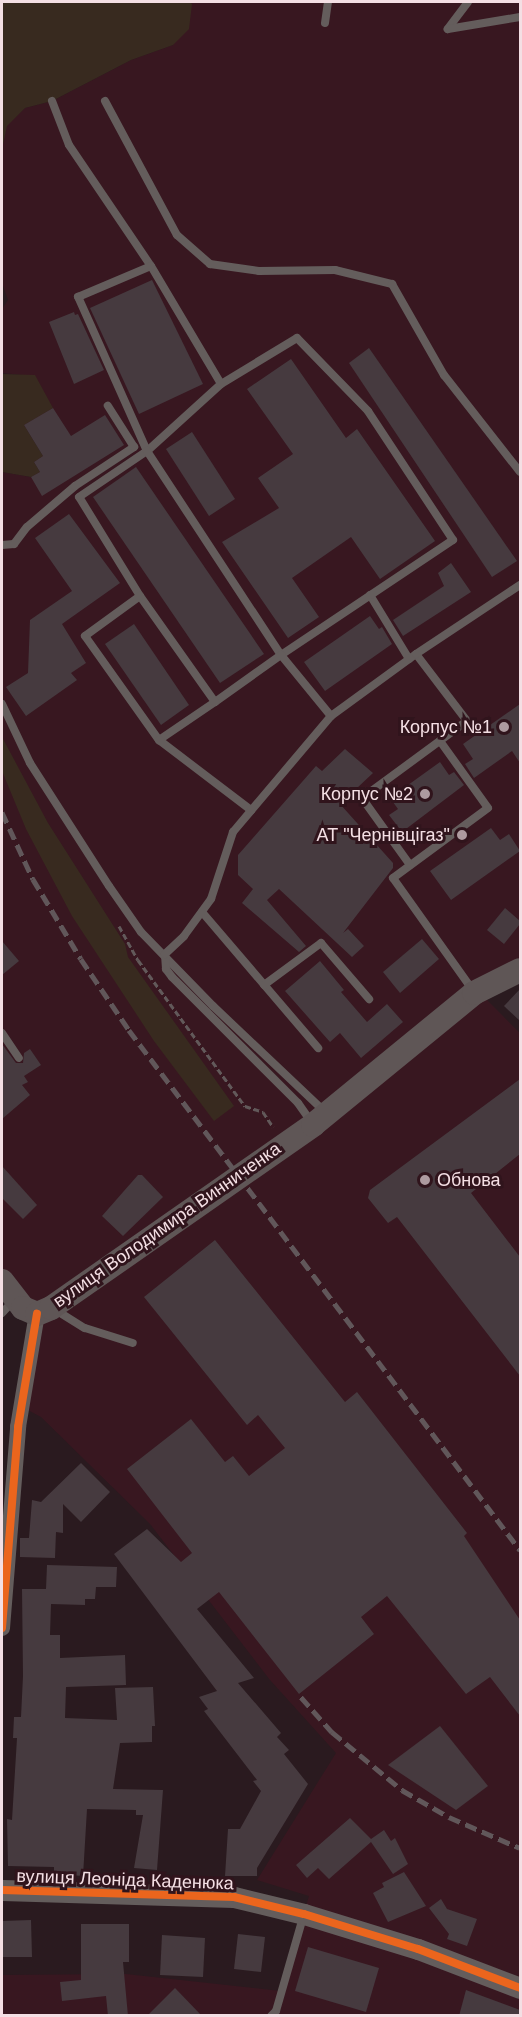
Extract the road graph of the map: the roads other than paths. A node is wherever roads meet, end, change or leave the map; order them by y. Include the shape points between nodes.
1 (328, 2) edge
2 (468, 2) edge
3 (520, 17) edge
4 (324, 23) dead end
5 (52, 100) dead end
6 (105, 100) dead end
7 (151, 266) junction
8 (221, 384) junction
9 (108, 406) dead end
10 (147, 451) junction
11 (520, 472) edge
12 (2, 545) edge
13 (520, 585) edge
14 (370, 595) junction
15 (140, 596) junction
16 (281, 655) junction
17 (412, 657) junction
18 (215, 702) junction
19 (2, 704) edge
20 (331, 716) junction
21 (159, 740) junction
22 (440, 741) junction
23 (251, 810) junction
24 (410, 865) junction
25 (202, 912) junction
26 (165, 954) junction
27 (520, 970) edge
28 (264, 985) junction
29 (474, 993) junction
30 (369, 999) dead end
31 (2, 1033) edge
32 (318, 1048) dead end
33 (19, 1058) dead end
34 (320, 1120) junction
35 (6, 1298) edge
36 (44, 1311) junction
37 (133, 1343) dead end
38 (3, 1586) edge
39 (2, 1628) edge
40 (2, 1890) edge
41 (304, 1914) junction
42 (520, 1988) edge
43 (271, 2016) edge

1 - 4 lane
2 - 3 lane via 448,29
5 - 7 lane via 69,146
6 - 11 lane via 177,235 210,264 259,271 335,270 392,284 444,375
7 - 8 lane
7 - 10 lane via 78,297
8 - 10 lane
8 - 14 lane via 297,338 368,411 453,540
9 - 12 lane via 134,447 75,486 27,527 14,544
10 - 15 lane via 79,497
10 - 16 lane
13 - 17 lane
14 - 16 lane
14 - 17 lane
15 - 18 lane
15 - 21 lane via 85,636
16 - 18 lane
16 - 20 lane
17 - 20 lane
17 - 22 lane via 466,721
18 - 21 lane
19 - 26 lane via 30,763 109,886 141,932
20 - 23 lane
21 - 23 lane
22 - 24 lane via 488,808
22 - 24 lane via 362,798
23 - 25 lane via 233,832 211,899
24 - 29 lane via 393,878
25 - 26 lane
25 - 28 lane
26 - 34 lane
26 - 34 lane via 166,969 172,977 298,1103
27 - 29 main road, вулиця Володимира Винниченка
28 - 30 lane via 321,944
28 - 32 lane
29 - 34 main road, вулиця Володимира Винниченка
31 - 33 lane
34 - 36 main road, вулиця Володимира Винниченка
35 - 36 main road via 23,1308
36 - 37 lane
36 - 38 street, вулиця Володимира Винниченка via 18,1427
38 - 39 street, вулиця Володимира Винниченка
40 - 41 street, вулиця Леоніда Каденюка via 234,1897
41 - 42 street, вулиця Леоніда Каденюка via 418,1949
41 - 43 lane via 276,2011

